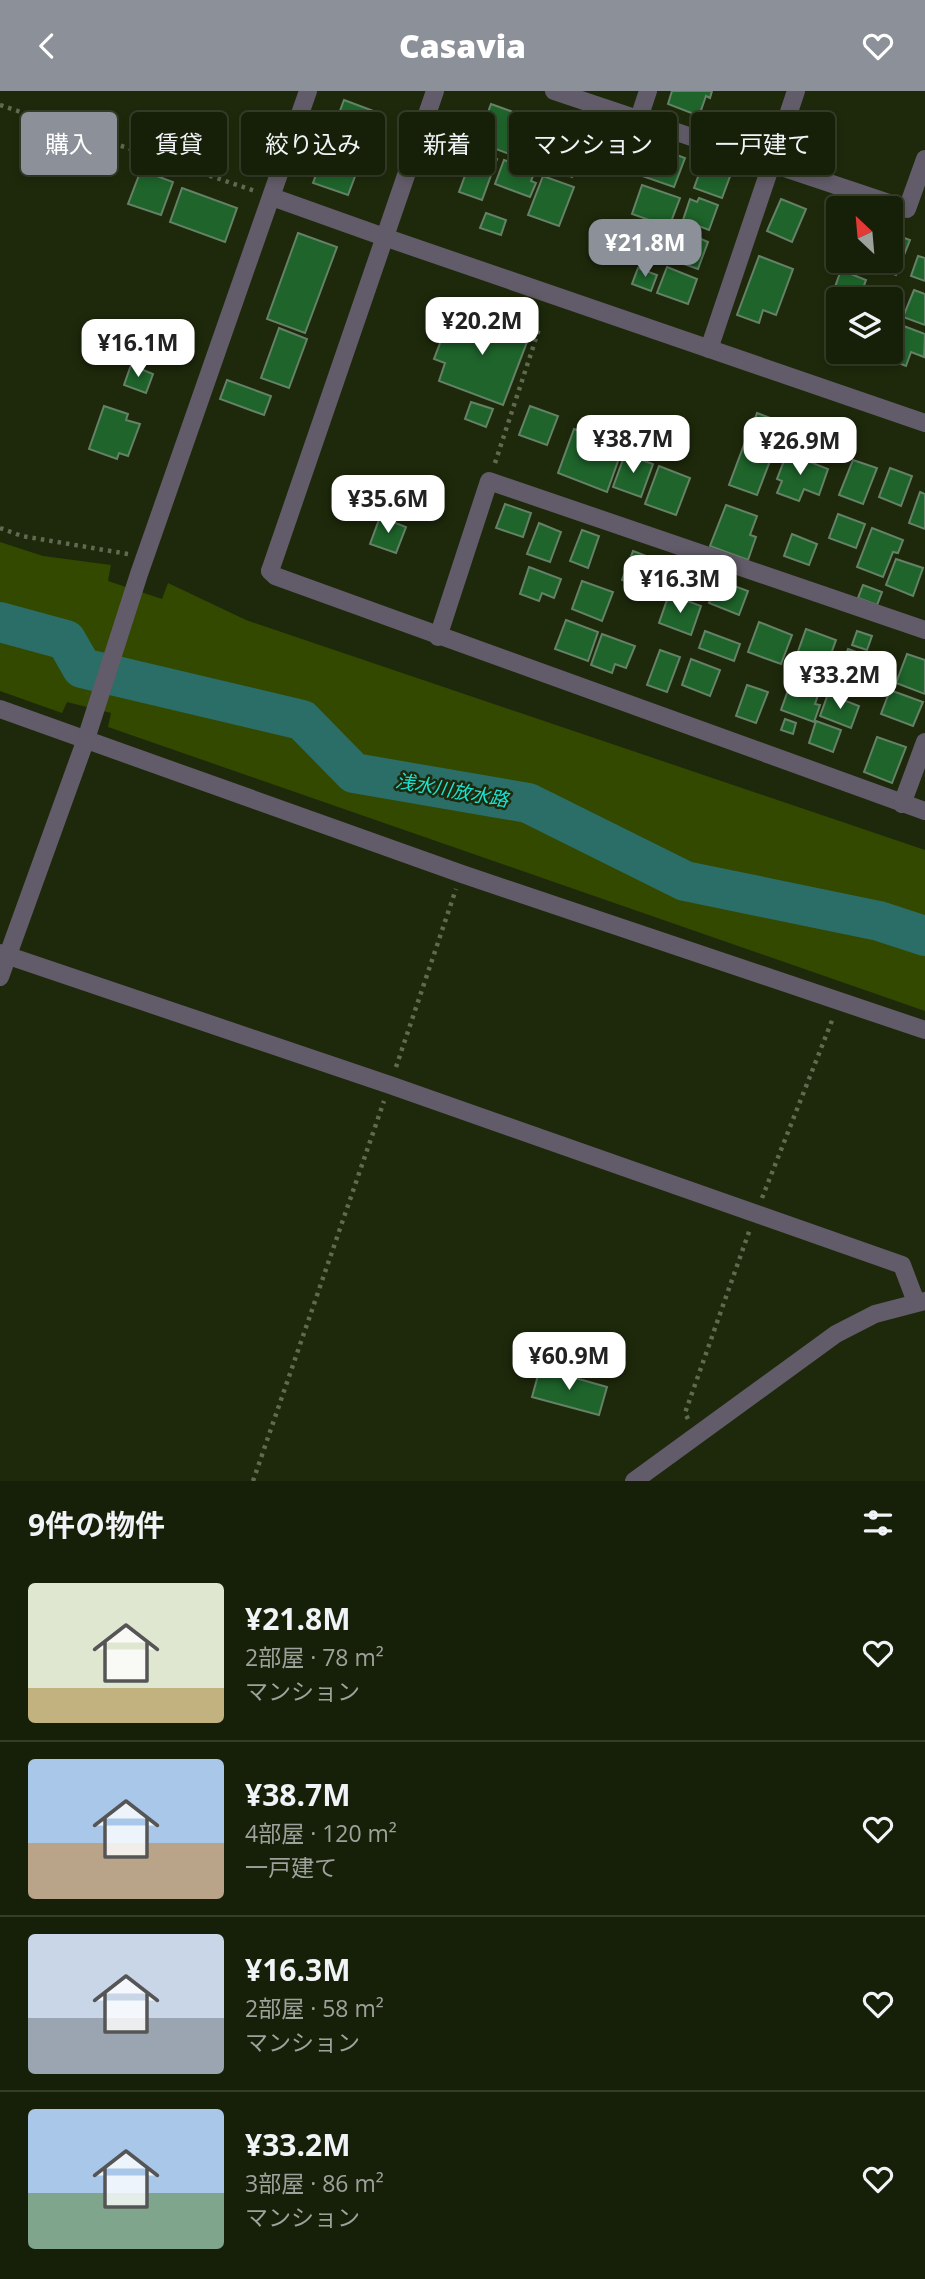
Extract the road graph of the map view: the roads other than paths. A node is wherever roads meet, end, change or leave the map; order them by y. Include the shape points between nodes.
1 (307, 91) edge
2 (435, 91) edge
3 (554, 91) edge
4 (648, 91) edge
5 (796, 91) edge
6 (620, 112) edge
7 (641, 112) edge
8 (789, 112) edge
9 (925, 159) edge
10 (767, 175) edge
11 (806, 175) edge
12 (272, 197) junction
13 (387, 238) junction
14 (709, 349) junction
15 (925, 423) edge
16 (925, 630) edge
17 (438, 637) junction
18 (0, 709) edge
19 (86, 739) junction
20 (925, 742) edge
21 (902, 804) junction
22 (925, 811) edge
23 (4, 955) edge
24 (0, 977) edge
25 (925, 1030) edge
26 (920, 1302) edge
27 (634, 1481) edge

1 - 12 street
2 - 13 street
3 - 6 street
4 - 7 street
5 - 8 street
9 - 11 street via 907,209
10 - 14 street
12 - 13 street
12 - 19 street
13 - 14 street
13 - 17 street via 270,571
14 - 15 street
16 - 17 street via 489,481
17 - 21 street
18 - 19 street
19 - 23 street
19 - 25 street via 461,874
20 - 21 street
21 - 22 street
23 - 24 street
23 - 26 street via 902,1265
26 - 27 street via 875,1314 836,1334

